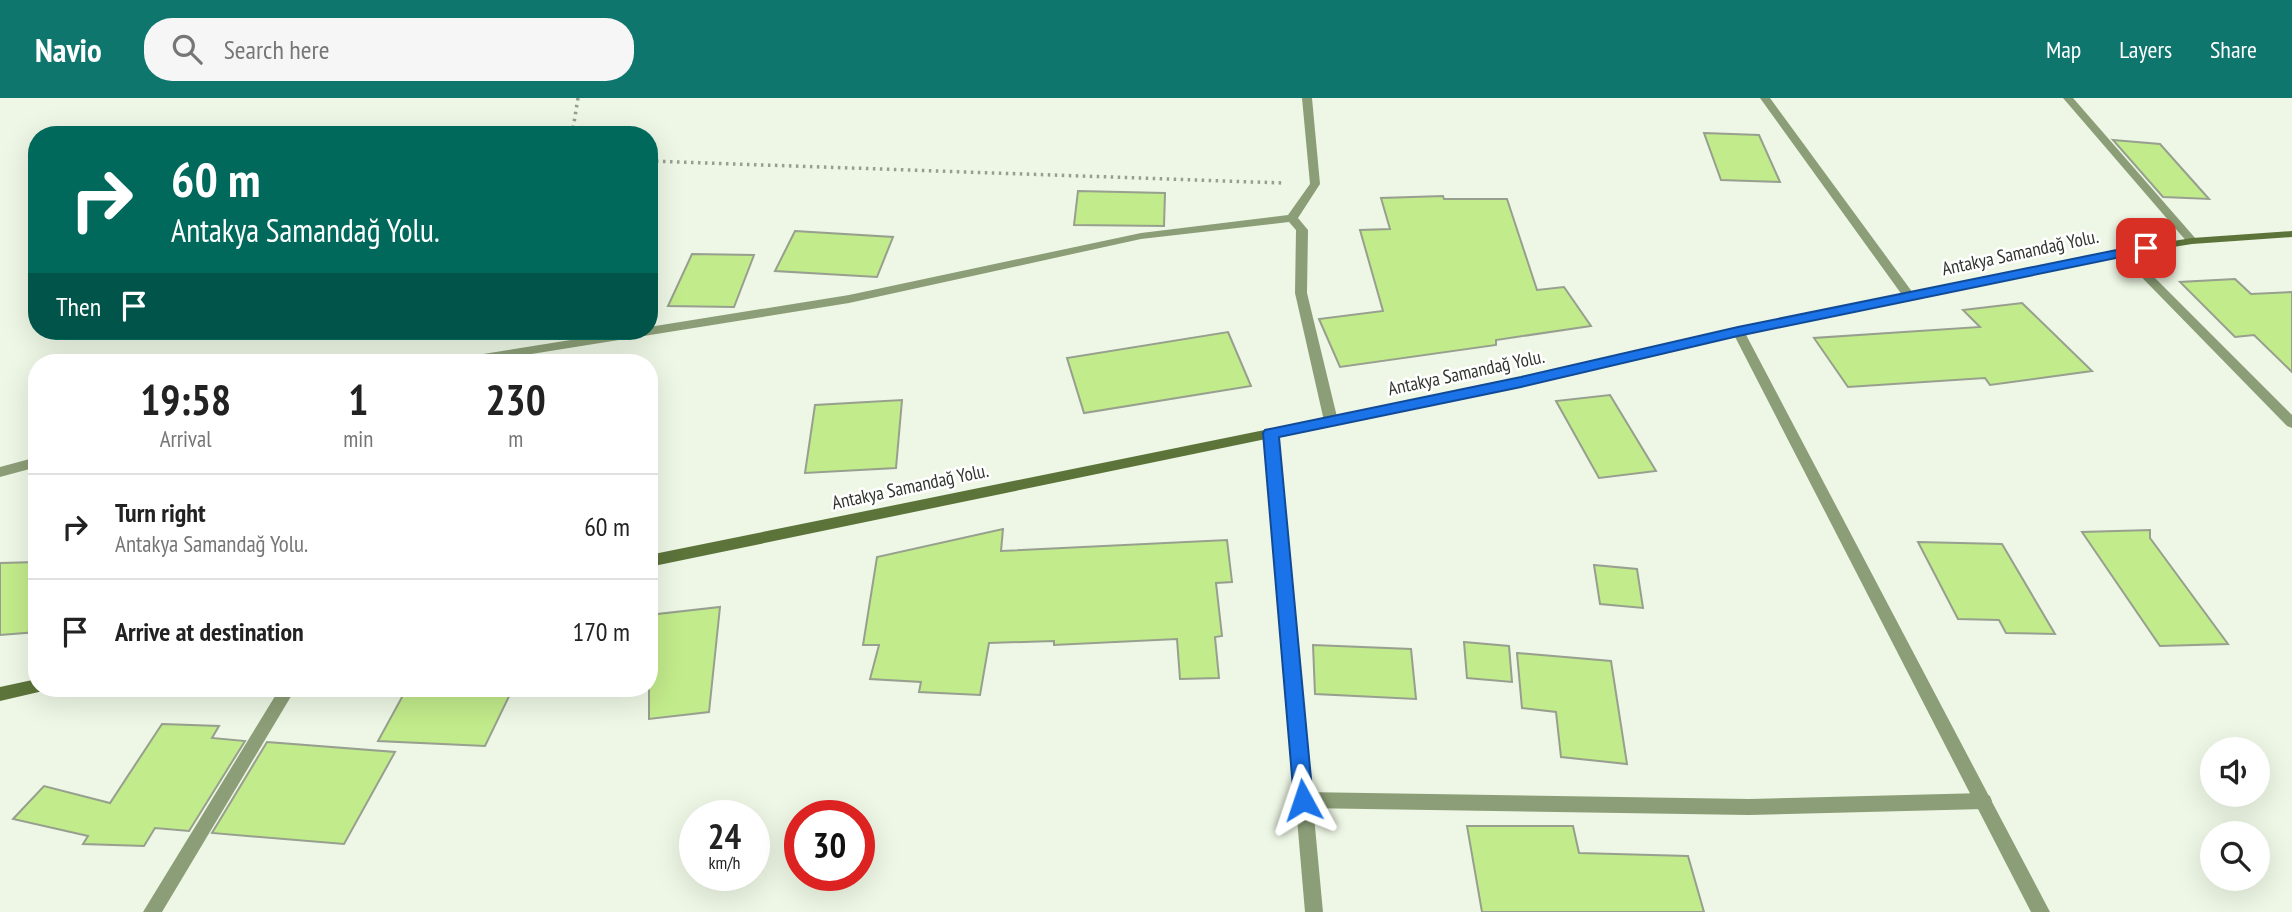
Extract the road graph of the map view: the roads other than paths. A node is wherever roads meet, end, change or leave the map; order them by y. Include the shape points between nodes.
1 (1307, 98) edge
2 (1765, 98) edge
3 (2068, 98) edge
4 (1292, 218) junction
5 (2292, 234) edge
6 (2192, 242) junction
7 (2123, 252) junction
8 (1909, 296) junction
9 (658, 330) edge
10 (1738, 331) junction
11 (595, 340) edge
12 (508, 354) edge
13 (1331, 421) junction
14 (2292, 423) edge
15 (1271, 433) junction
16 (28, 464) edge
17 (0, 472) edge
18 (658, 559) edge
19 (28, 688) edge
20 (0, 694) edge
21 (283, 697) edge
22 (1303, 800) junction
23 (1984, 801) junction
24 (152, 912) edge
25 (1314, 912) edge
26 (2041, 912) edge

1 - 4 street via 1315,184
2 - 8 street
3 - 6 street
4 - 9 street via 1141,236 849,299
4 - 13 street via 1302,230 1301,293
5 - 6 street, Antakya Samandağ Yolu.
6 - 7 street, Antakya Samandağ Yolu.
7 - 8 street, Antakya Samandağ Yolu.
7 - 14 street
8 - 10 street, Antakya Samandağ Yolu.
10 - 13 street, Antakya Samandağ Yolu.
10 - 23 street
11 - 12 street
13 - 15 street, Antakya Samandağ Yolu.
15 - 18 street, Antakya Samandağ Yolu.
15 - 22 street
16 - 17 street
19 - 20 street
21 - 24 street
22 - 23 street via 1749,807
22 - 25 street
23 - 26 street

